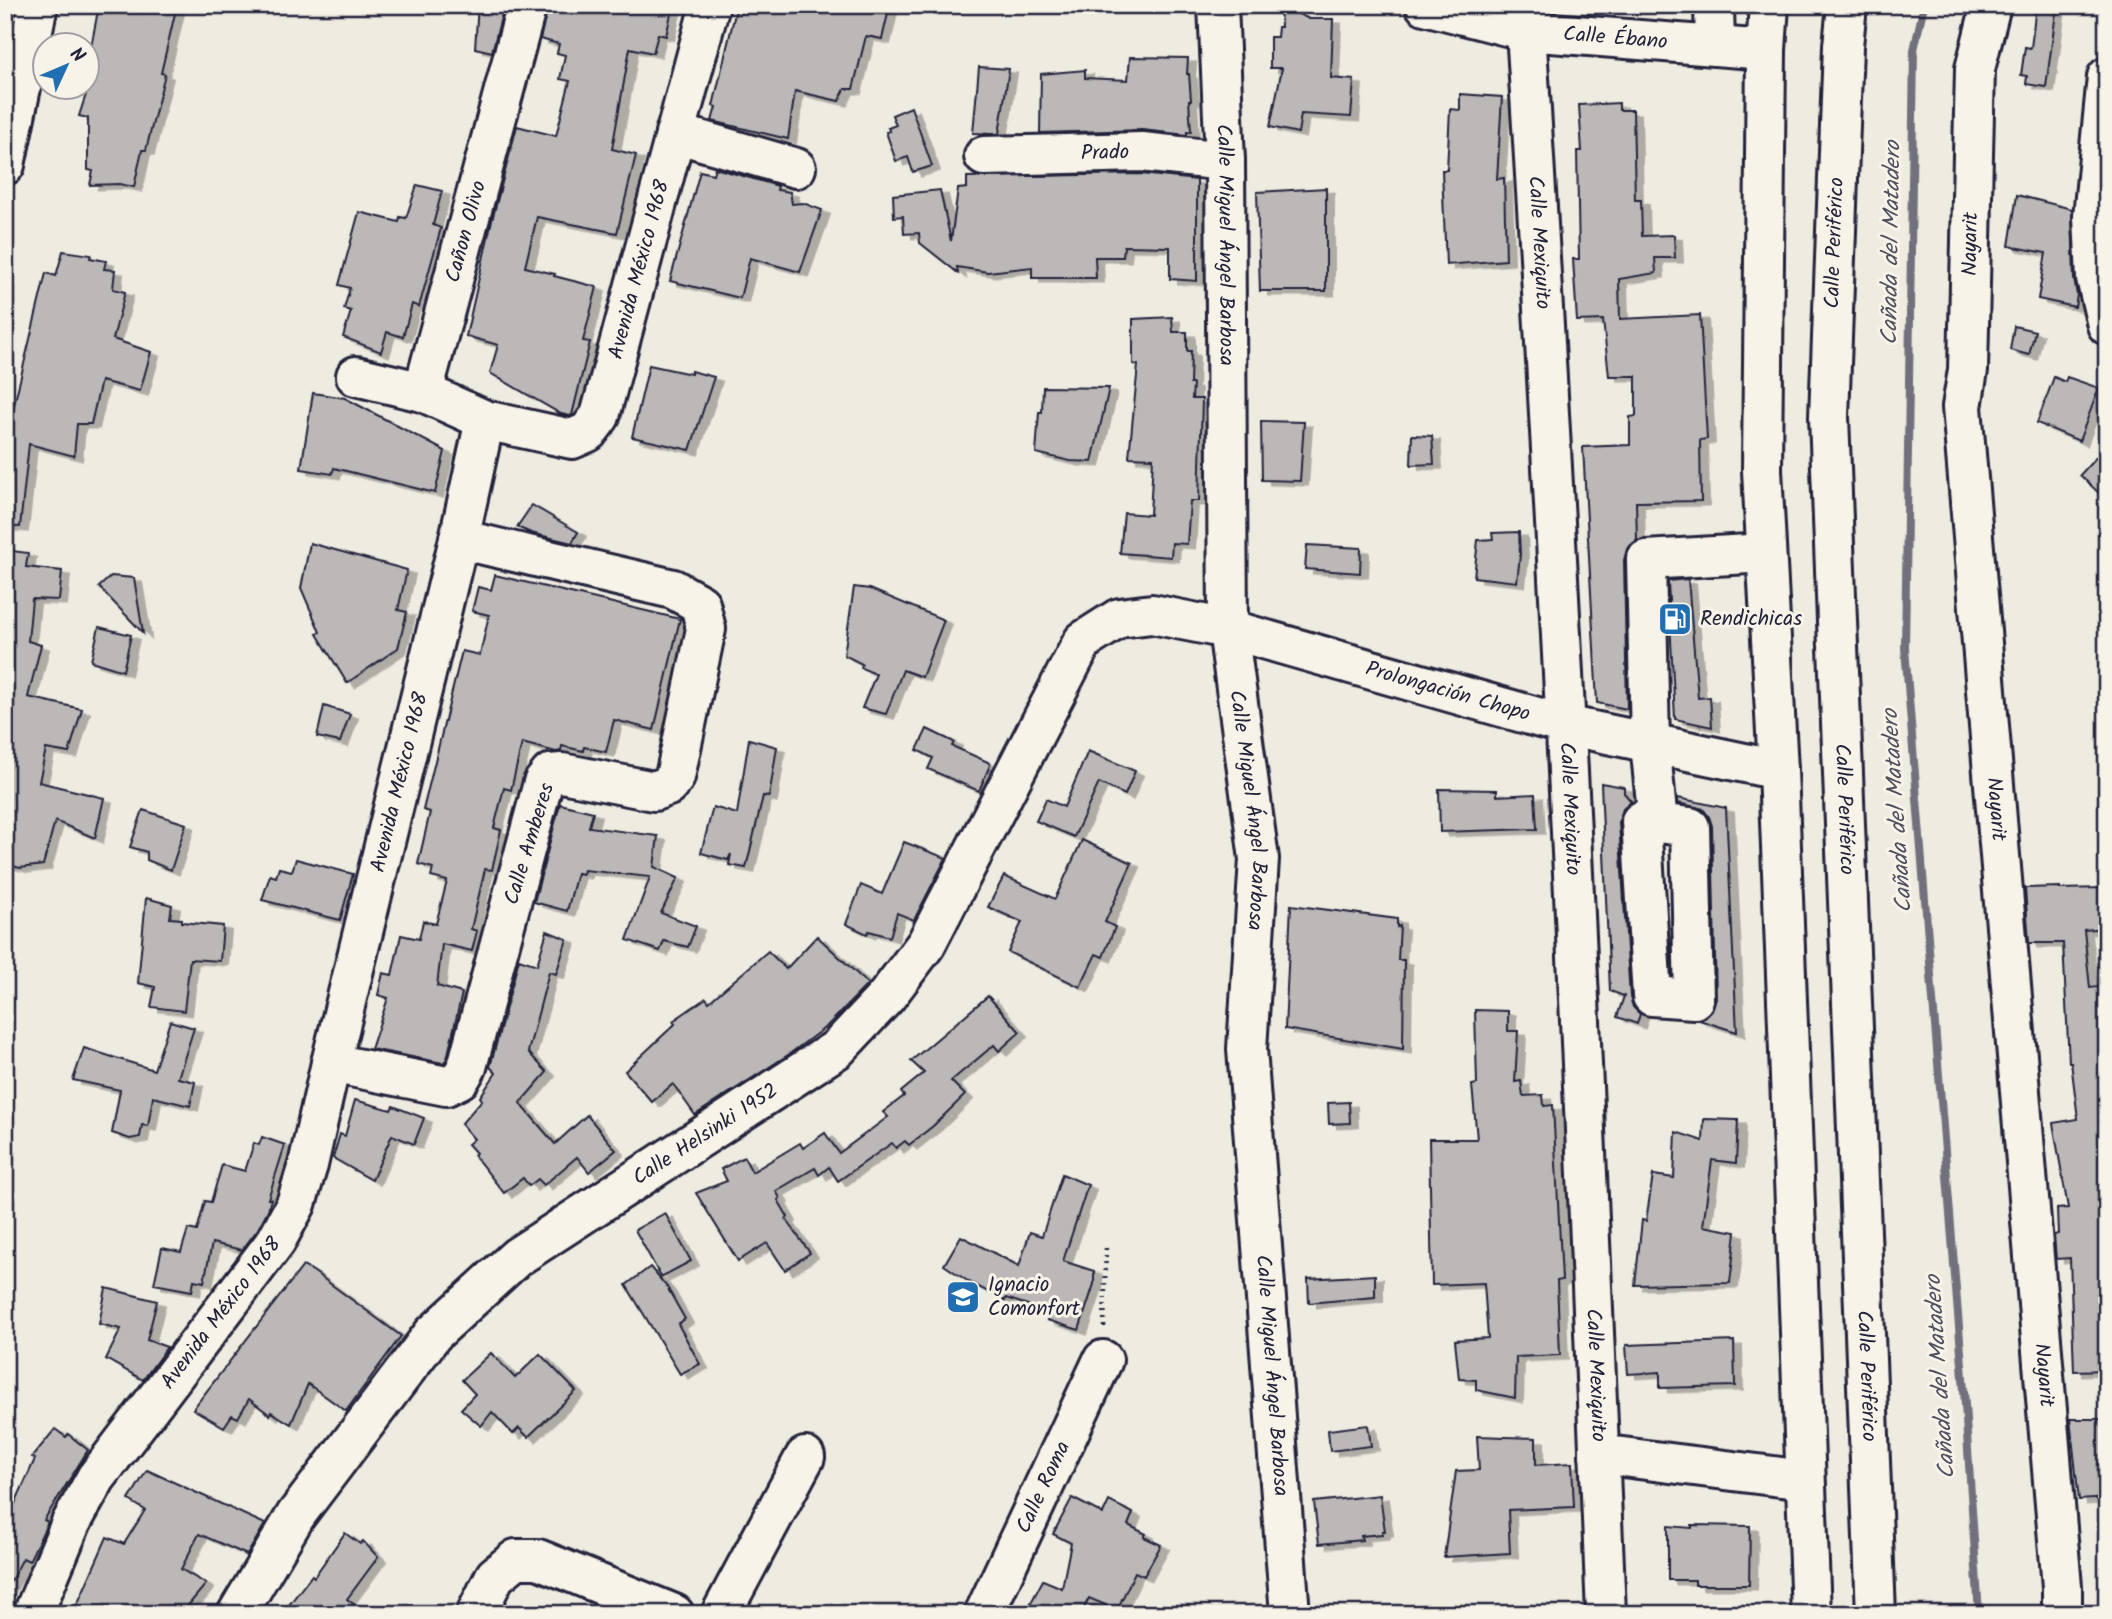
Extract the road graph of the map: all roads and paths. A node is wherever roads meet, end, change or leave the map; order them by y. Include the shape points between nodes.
1 (38, 5) edge
2 (527, 5) edge
3 (710, 5) edge
4 (1218, 5) edge
5 (1425, 5) edge
6 (1714, 5) edge
7 (1769, 5) edge
8 (1847, 5) edge
9 (1991, 5) edge
10 (1526, 18) edge
11 (1715, 46) junction
12 (1766, 50) junction
13 (2107, 77) edge
14 (2104, 128) edge
15 (676, 133) junction
16 (984, 156) dead end
17 (1224, 161) junction
18 (5, 165) edge
19 (796, 168) dead end
20 (2107, 325) edge
21 (356, 376) dead end
22 (423, 392) junction
23 (485, 420) junction
24 (459, 540) junction
25 (1766, 553) junction
26 (1119, 618) joint
27 (1228, 629) junction
28 (1565, 725) junction
29 (1650, 743) junction
30 (1778, 770) junction
31 (1658, 823) dead end
32 (331, 1063) junction
33 (1106, 1246) dead end
34 (1103, 1360) joint
35 (1599, 1454) junction
36 (805, 1457) dead end
37 (1805, 1480) junction
38 (1809, 1604) edge
39 (33, 1614) edge
40 (237, 1614) edge
41 (475, 1614) edge
42 (674, 1614) edge
43 (721, 1614) edge
44 (984, 1614) edge
45 (1290, 1614) edge
46 (1606, 1614) edge
47 (1876, 1614) edge
48 (2062, 1614) edge

1 - 18 main road
2 - 22 main road, Cañon Olivo
3 - 15 main road, Avenida México 1968
4 - 17 main road, Calle Miguel Ángel Barbosa
5 - 10 main road, Calle Ébano
6 - 11 main road
7 - 12 main road
8 - 47 main road, Calle Periférico via 1829,417
9 - 48 main road, Nayarit via 1975,69 1968,370 1962,407
10 - 11 main road, Calle Ébano
10 - 28 main road, Calle Mexiquito
11 - 12 main road, Calle Ébano
12 - 25 main road via 1762,470
13 - 14 main road
14 - 20 main road via 2093,217 2096,278
15 - 19 main road
15 - 23 main road, Avenida México 1968 via 600,416 588,432 572,439
16 - 17 main road, Prado via 1142,152
17 - 27 main road, Calle Miguel Ángel Barbosa
21 - 22 main road
22 - 23 main road
23 - 24 main road, Avenida México 1968
24 - 32 main road, Avenida México 1968
24 - 32 main road, Calle Amberes via 674,589 701,604 706,629 675,777 668,786 654,791 562,773 550,774 543,783 467,1067 460,1079 446,1086
25 - 29 main road via 1646,560
25 - 30 main road
26 - 27 main road, Prolongación Chopo via 1152,614
26 - 40 main road, Calle Helsinki 1952 via 1083,641 926,943 886,997 837,1049 517,1257 433,1334 296,1515
27 - 28 main road, Prolongación Chopo
27 - 45 main road, Calle Miguel Ángel Barbosa via 1259,859 1247,1049
28 - 29 main road, Prolongación Chopo
28 - 35 main road, Calle Mexiquito
29 - 30 main road, Prolongación Chopo
29 - 31 main road
30 - 37 main road
32 - 39 main road, Avenida México 1968 via 296,1204 276,1241 96,1478 71,1523
33 - 34 path
34 - 44 main road, Calle Roma
35 - 37 main road
35 - 46 main road, Calle Mexiquito
36 - 43 main road
37 - 38 main road
41 - 42 main road via 495,1576 516,1559 538,1559

